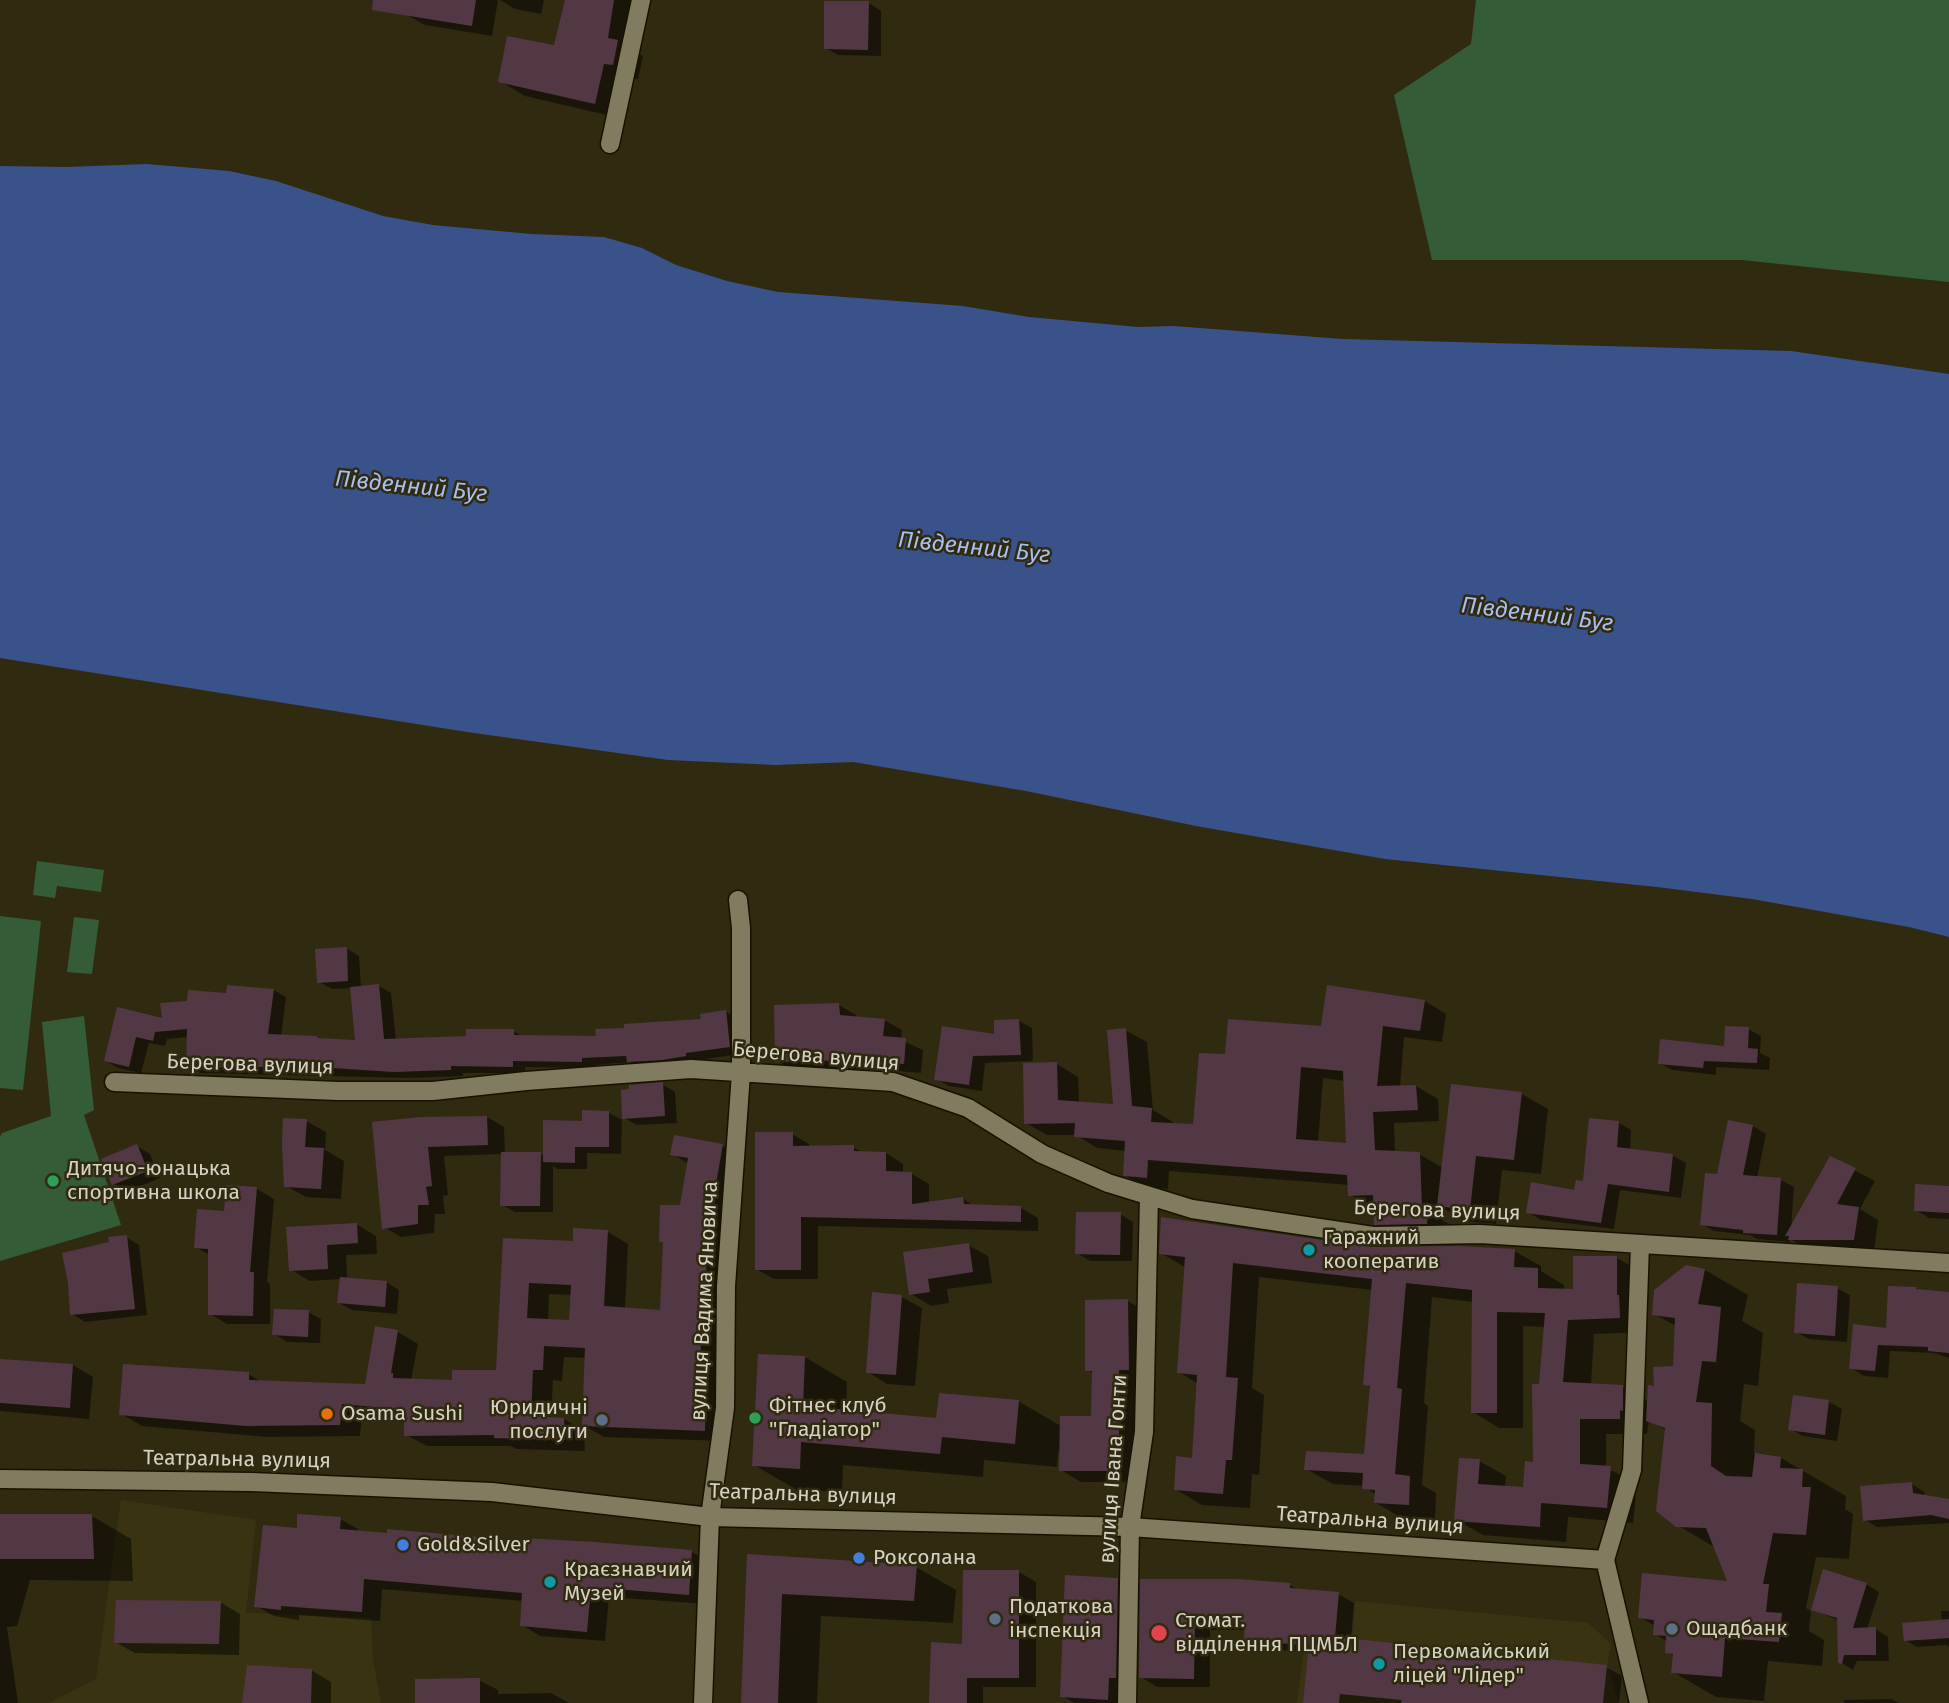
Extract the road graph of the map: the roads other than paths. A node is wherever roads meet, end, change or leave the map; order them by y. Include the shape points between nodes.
1 (640, 0) edge
2 (610, 144) dead end
3 (738, 900) dead end
4 (741, 1073) junction
5 (114, 1082) dead end
6 (1149, 1196) junction
7 (1640, 1245) junction
8 (1949, 1264) edge
9 (0, 1479) edge
10 (710, 1517) junction
11 (1130, 1527) junction
12 (1605, 1560) junction
13 (703, 1703) edge
14 (1127, 1703) edge
15 (1639, 1703) edge

1 - 2 street
3 - 4 street, вулиця Вадима Яновича
4 - 5 street, Берегова вулиця via 691,1069 433,1091
4 - 6 street, Берегова вулиця via 892,1082 968,1108 1042,1154
4 - 10 street, вулиця Вадима Яновича via 726,1286 725,1408
6 - 7 street, Берегова вулиця via 1192,1209 1373,1236 1480,1234
6 - 11 street, вулиця Івана Гонти via 1144,1432
7 - 8 street, Берегова вулиця
7 - 12 street via 1632,1470
9 - 10 street, Театральна вулиця via 252,1482 492,1492
10 - 11 street, Театральна вулиця
10 - 13 street, вулиця Вадима Яновича
11 - 12 street, Театральна вулиця
11 - 14 street, вулиця Івана Гонти
12 - 15 street

